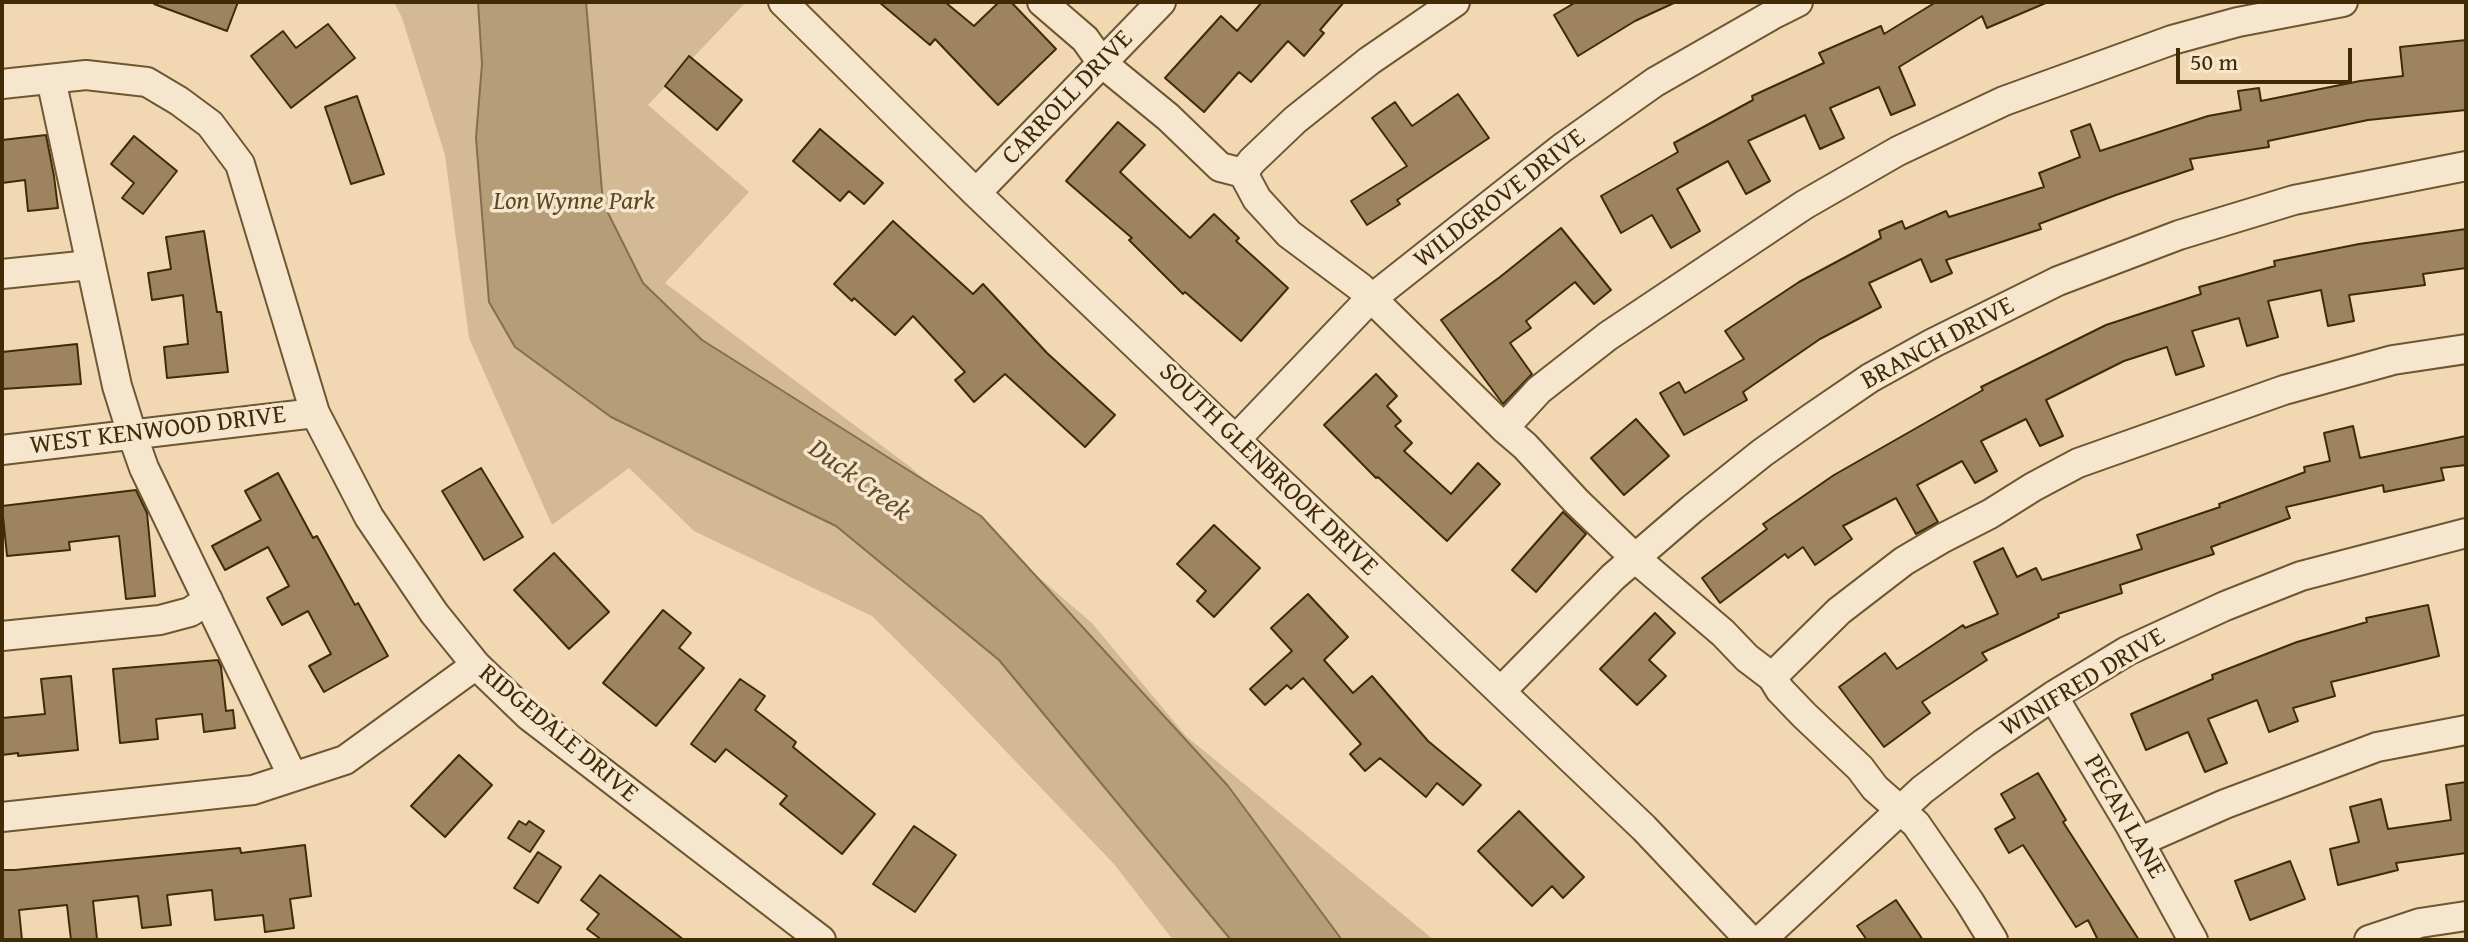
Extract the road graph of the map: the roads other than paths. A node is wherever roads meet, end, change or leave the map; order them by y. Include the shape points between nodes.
1 (783, 2) edge
2 (1042, 2) edge
3 (1161, 2) edge
4 (1455, 2) edge
5 (1798, 2) edge
6 (2343, 2) edge
7 (1102, 63) junction
8 (51, 79) junction
9 (2, 84) edge
10 (2466, 166) edge
11 (1243, 173) junction
12 (976, 193) junction
13 (90, 265) junction
14 (2, 274) edge
15 (1371, 300) junction
16 (2466, 349) edge
17 (315, 413) junction
18 (1504, 428) junction
19 (132, 434) junction
20 (1236, 439) junction
21 (2, 450) edge
22 (2466, 533) edge
23 (1635, 558) junction
24 (208, 600) junction
25 (2, 636) edge
26 (476, 665) junction
27 (1772, 677) junction
28 (1501, 691) junction
29 (2053, 696) junction
30 (2466, 730) edge
31 (293, 777) junction
32 (1900, 810) junction
33 (2, 817) edge
34 (2139, 842) junction
35 (2466, 916) edge
36 (821, 940) edge
37 (1750, 940) edge
38 (1761, 940) edge
39 (1993, 940) edge
40 (2193, 940) edge
41 (2369, 940) edge

1 - 12 street, SOUTH GLENBROOK DRIVE
2 - 7 street via 1085,39
3 - 7 street, CARROLL DRIVE
4 - 11 street via 1295,120
5 - 15 street, WILDGROVE DRIVE via 1655,82 1562,148
6 - 18 street via 2172,40 2004,101 1898,151 1804,205 1608,336 1539,390
7 - 11 street via 1220,167
7 - 12 street, CARROLL DRIVE
8 - 9 street, RIDGEDALE DRIVE
8 - 13 street
8 - 17 street, RIDGEDALE DRIVE via 86,75 147,82 210,124 240,164
10 - 23 street, BRANCH DRIVE via 2294,200 2179,235 2058,281 1870,378 1762,453
11 - 15 street via 1257,199 1289,234
12 - 20 street, SOUTH GLENBROOK DRIVE
13 - 14 street
13 - 19 street
15 - 18 street
15 - 20 street, WILDGROVE DRIVE
16 - 27 street via 2393,360 2284,390 2078,463 1904,561 1839,611
17 - 19 street, WEST KENWOOD DRIVE
17 - 26 street, RIDGEDALE DRIVE via 369,517
18 - 23 street
19 - 21 street, WEST KENWOOD DRIVE
19 - 24 street
20 - 28 street, SOUTH GLENBROOK DRIVE
22 - 29 street, WINIFRED DRIVE via 2301,576 2127,651
23 - 27 street
23 - 28 street, BRANCH DRIVE
24 - 25 street via 190,612 160,620
24 - 31 street
26 - 31 street via 345,760
26 - 36 street, RIDGEDALE DRIVE via 529,716
27 - 32 street
28 - 37 street, SOUTH GLENBROOK DRIVE via 1644,828
29 - 32 street, WINIFRED DRIVE
29 - 34 street, PECAN LANE
30 - 34 street via 2377,747
31 - 33 street via 253,790
32 - 38 street, WINIFRED DRIVE
32 - 39 street via 1916,824
34 - 40 street, PECAN LANE
35 - 41 street via 2420,923

